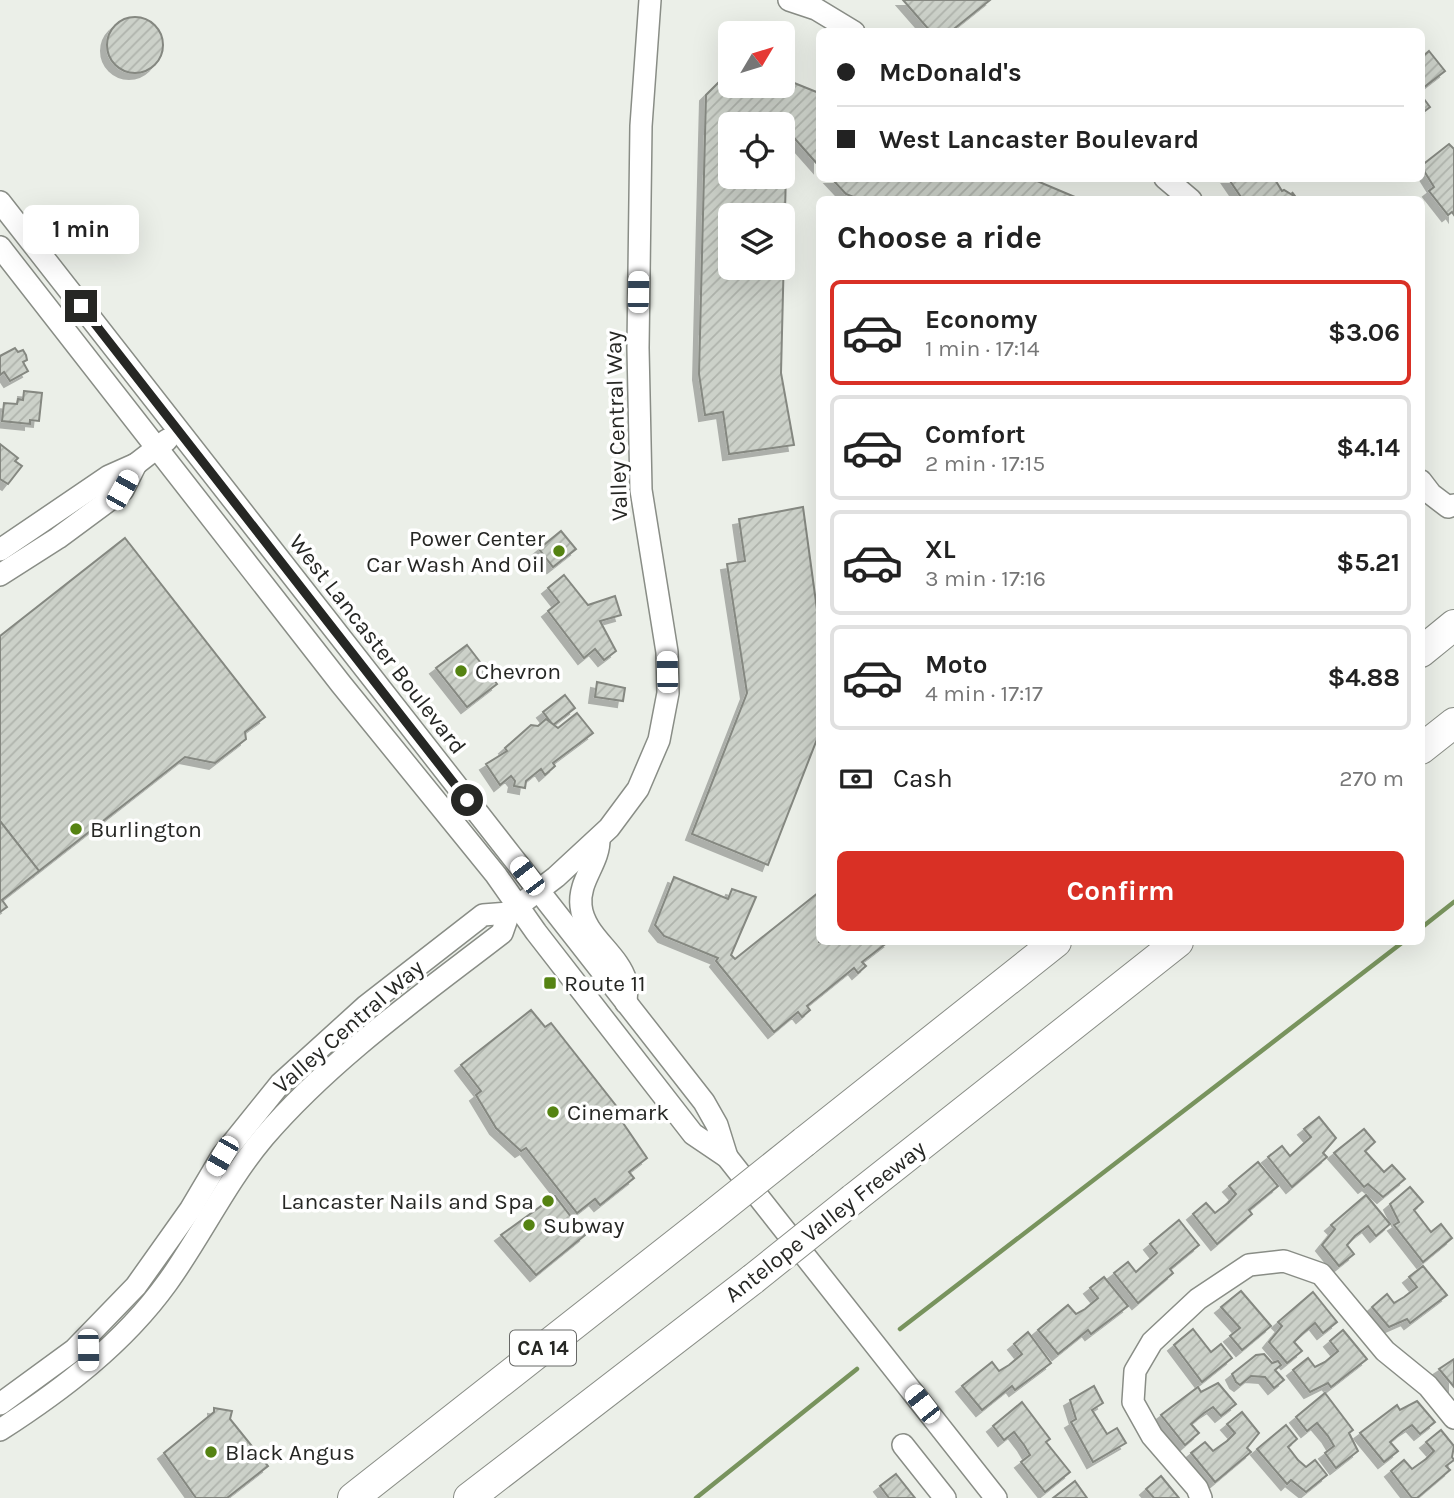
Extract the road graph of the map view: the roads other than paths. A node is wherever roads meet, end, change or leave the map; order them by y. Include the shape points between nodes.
1 (650, 0) edge
2 (789, 0) edge
3 (848, 28) edge
4 (1170, 182) edge
5 (1186, 196) edge
6 (0, 202) edge
7 (0, 247) edge
8 (178, 430) junction
9 (158, 447) junction
10 (136, 464) junction
11 (1425, 486) edge
12 (1454, 505) edge
13 (0, 550) edge
14 (0, 575) edge
15 (1454, 625) edge
16 (1425, 649) edge
17 (1454, 723) edge
18 (1425, 746) edge
19 (599, 838) junction
20 (539, 891) junction
21 (514, 909) junction
22 (1052, 945) edge
23 (1174, 945) edge
24 (626, 1003) junction
25 (727, 1157) junction
26 (155, 1262) junction
27 (74, 1350) junction
28 (88, 1367) junction
29 (0, 1404) edge
30 (1454, 1418) edge
31 (0, 1419) edge
32 (0, 1430) edge
33 (903, 1445) dead end
34 (987, 1495) edge
35 (352, 1498) edge
36 (469, 1498) edge
37 (945, 1498) edge
38 (1201, 1498) edge

1 - 19 street, Valley Central Way via 641,126 640,477 667,652 668,692 659,740 638,789
2 - 3 street via 817,9
4 - 5 street
6 - 8 street, West Lancaster Boulevard
7 - 9 street, West Lancaster Boulevard
8 - 9 street
8 - 20 street, West Lancaster Boulevard
9 - 10 street
9 - 21 street, West Lancaster Boulevard via 403,757
10 - 13 street via 109,476
10 - 14 street via 122,490
11 - 12 street via 1448,507
15 - 16 highway
17 - 18 highway
19 - 20 street, Valley Central Way
19 - 24 street via 596,861 582,889 581,908 627,983
20 - 21 street, Valley Central Way
20 - 24 street, West Lancaster Boulevard
21 - 25 street, West Lancaster Boulevard via 693,1134
21 - 26 street, Valley Central Way via 483,915 366,1006 280,1084 222,1156
21 - 28 street, Valley Central Way via 502,933 304,1093 262,1139 166,1285
22 - 35 highway, CA 14, bridge
23 - 36 highway, Antelope Valley Freeway, bridge
24 - 25 street, West Lancaster Boulevard via 705,1102
25 - 34 street, West Lancaster Boulevard
26 - 27 street, Valley Central Way
26 - 28 street via 151,1278 88,1350
27 - 29 street, Valley Central Way
27 - 31 street via 66,1371
28 - 32 street, Valley Central Way via 54,1396
30 - 38 street via 1428,1386 1385,1351 1321,1274 1284,1261 1249,1265 1198,1299 1152,1342 1135,1371 1133,1402 1152,1436
33 - 37 street

